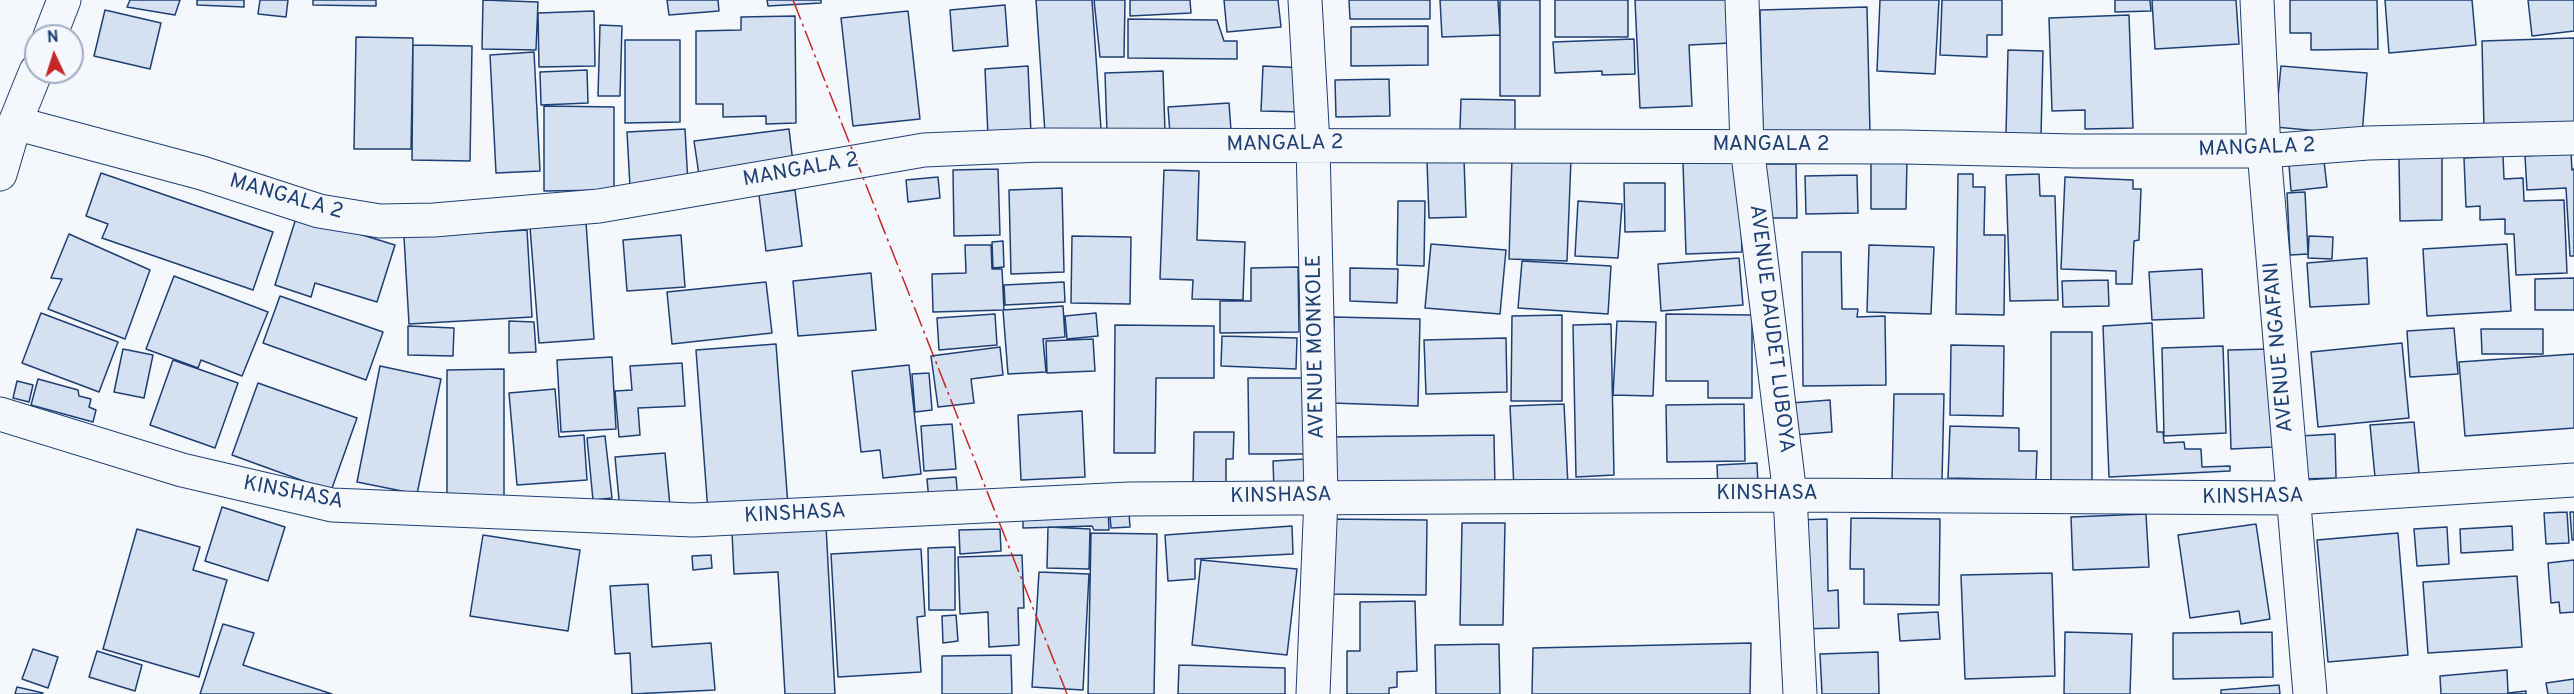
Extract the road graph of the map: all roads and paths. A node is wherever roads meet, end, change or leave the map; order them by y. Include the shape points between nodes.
1 (64, 0) edge
2 (1305, 0) edge
3 (1742, 0) edge
4 (2257, 0) edge
5 (55, 24) edge
6 (31, 84) edge
7 (15, 123) junction
8 (2574, 138) edge
9 (1313, 144) junction
10 (1747, 147) junction
11 (2264, 151) junction
12 (0, 174) edge
13 (0, 414) edge
14 (2574, 480) edge
15 (1790, 495) junction
16 (1321, 497) junction
17 (2293, 498) junction
18 (1313, 694) edge
19 (1800, 694) edge
20 (2310, 694) edge

1 - 5 main road
2 - 9 main road, AVENUE MONKOLE
3 - 10 main road, AVENUE DAUDET LUBOYA
4 - 11 main road, AVENUE NGAFANI
6 - 7 main road
7 - 9 main road, MANGALA 2 via 202,173 319,211 380,221 599,206 924,150 1041,145
7 - 12 main road
8 - 11 main road, MANGALA 2 via 2368,143
9 - 10 main road, MANGALA 2
9 - 16 main road, AVENUE MONKOLE
10 - 11 main road, MANGALA 2
10 - 15 main road, AVENUE DAUDET LUBOYA
11 - 17 main road, AVENUE NGAFANI
13 - 16 main road, KINSHASA via 182,470 332,505 693,520 1044,501
14 - 17 main road, KINSHASA
15 - 16 main road, KINSHASA
15 - 17 main road, KINSHASA
15 - 19 main road, AVENUE DAUDET LUBOYA
16 - 18 main road, AVENUE MONKOLE
17 - 20 main road, AVENUE NGAFANI

